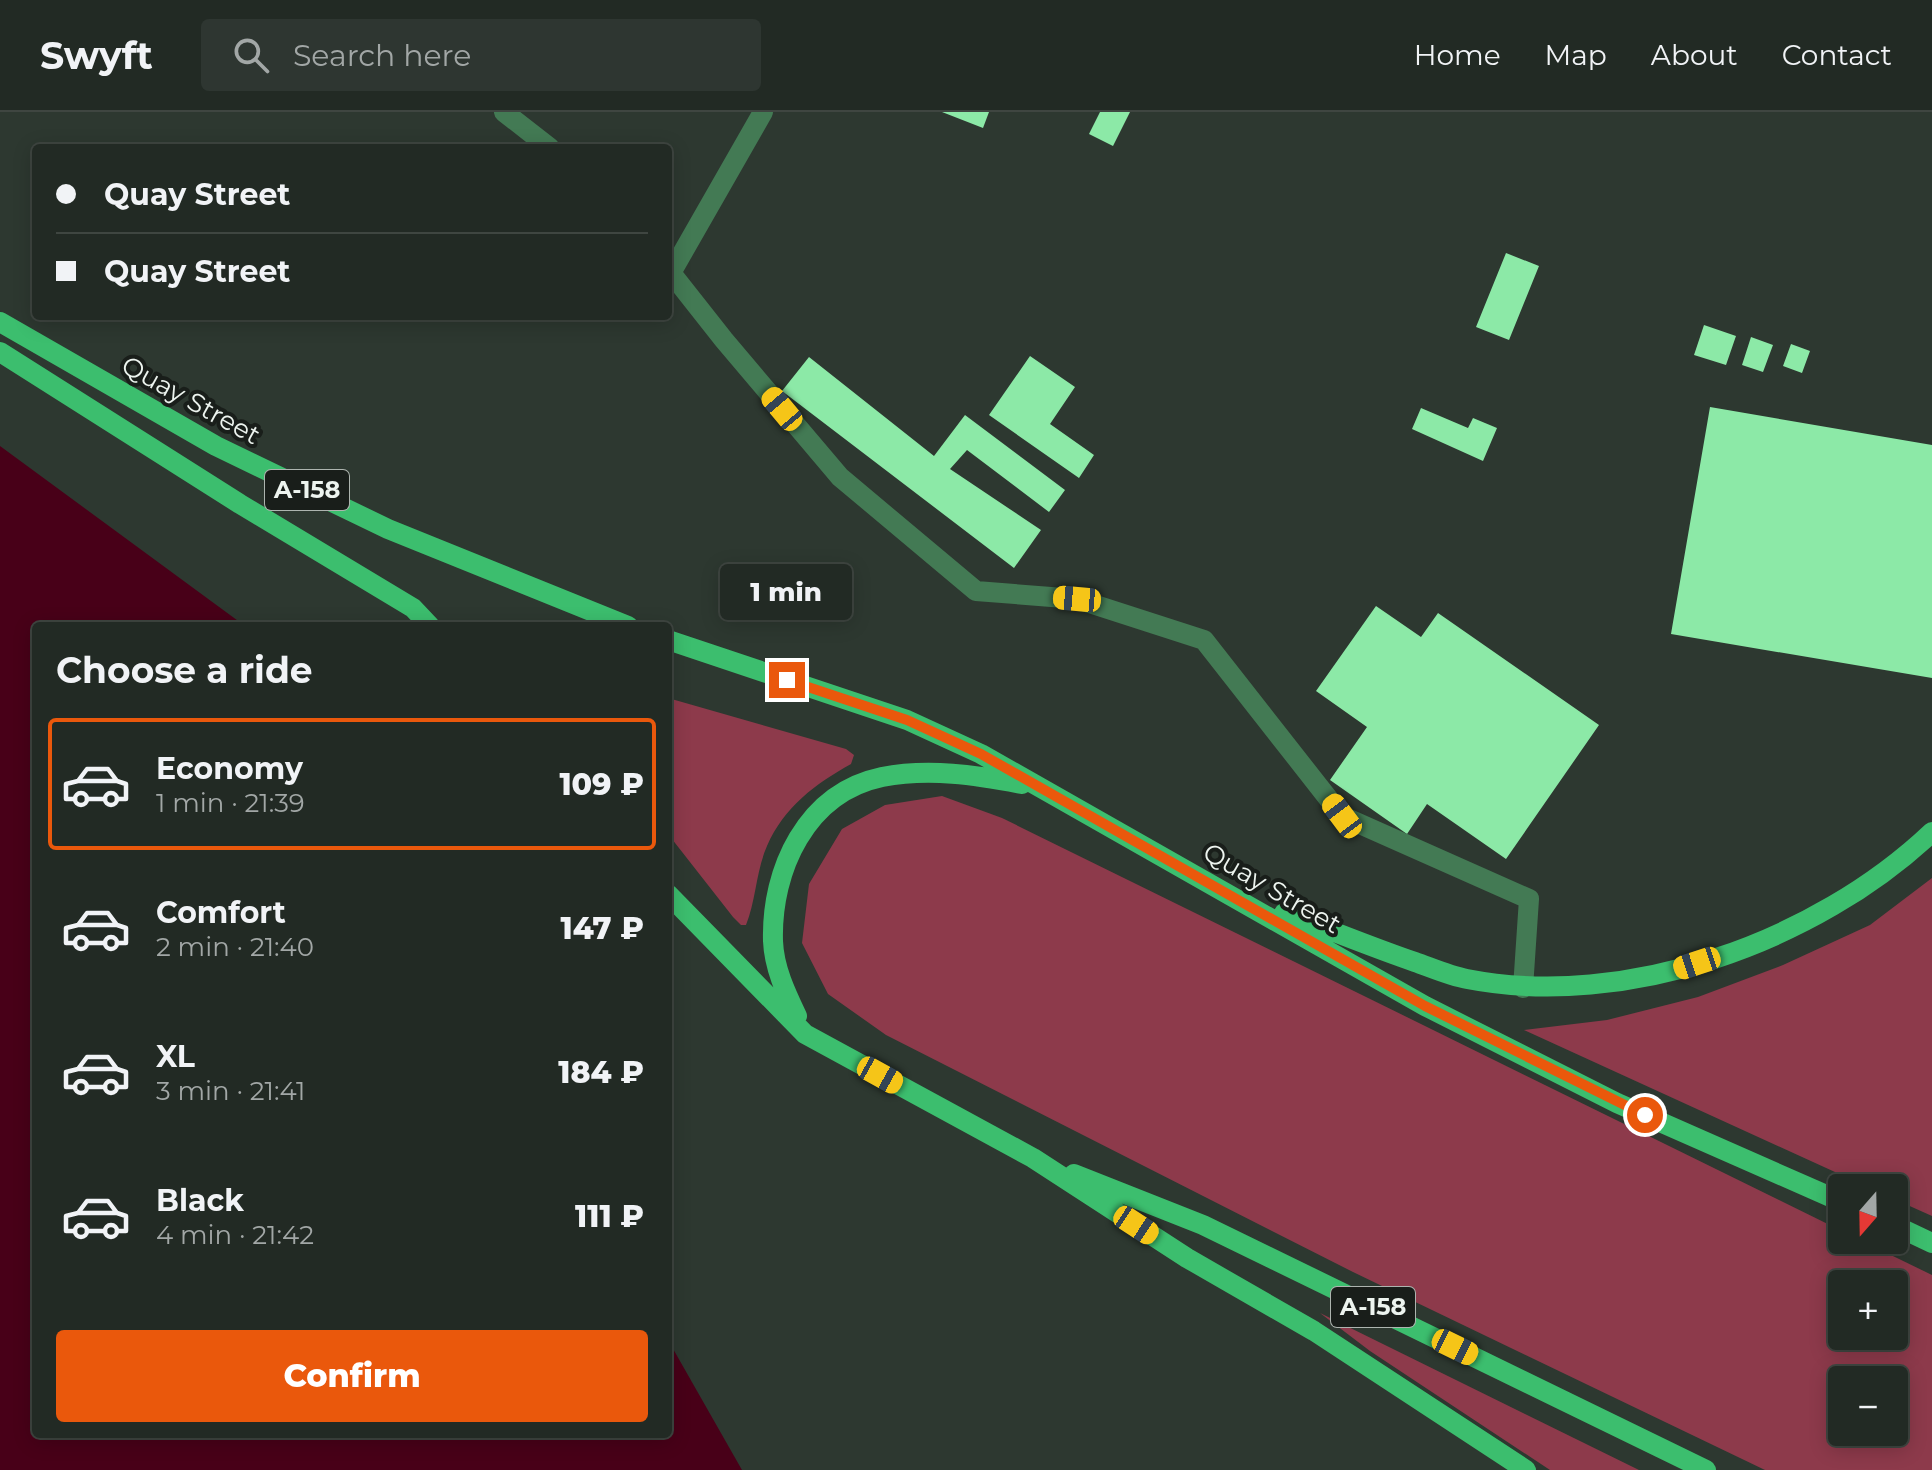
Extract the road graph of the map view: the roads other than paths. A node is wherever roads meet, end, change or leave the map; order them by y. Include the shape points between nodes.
1 (504, 112) edge
2 (763, 112) edge
3 (545, 144) edge
4 (672, 268) edge
5 (672, 273) edge
6 (0, 322) edge
7 (0, 352) edge
8 (426, 622) edge
9 (618, 622) edge
10 (672, 641) edge
11 (1046, 789) junction
12 (1932, 832) edge
13 (1227, 891) junction
14 (672, 898) edge
15 (1523, 988) junction
16 (805, 1034) junction
17 (1033, 1158) junction
18 (1828, 1196) edge
19 (1908, 1232) edge
20 (1932, 1243) edge
21 (1526, 1470) edge
22 (1706, 1470) edge

1 - 3 lane
2 - 4 lane
5 - 15 lane via 840,477 976,591 1077,599 1204,640 1342,816 1529,899
6 - 9 main road, Quay Street / А-158 via 216,446 359,515
7 - 8 main road, А-158 via 413,608
10 - 11 main road, Quay Street via 907,720
11 - 13 main road, Quay Street
11 - 16 main road via 979,775 907,774 879,778 842,793 806,823 785,861 775,901 773,943 782,986
12 - 15 main road via 1855,894 1739,949 1676,970
13 - 15 main road via 1464,979
13 - 18 main road, Quay Street via 1452,1020 1617,1103
14 - 16 main road, А-158
16 - 17 main road, А-158
17 - 21 main road via 1187,1258 1314,1331
17 - 22 main road, А-158 via 1203,1225
19 - 20 main road

